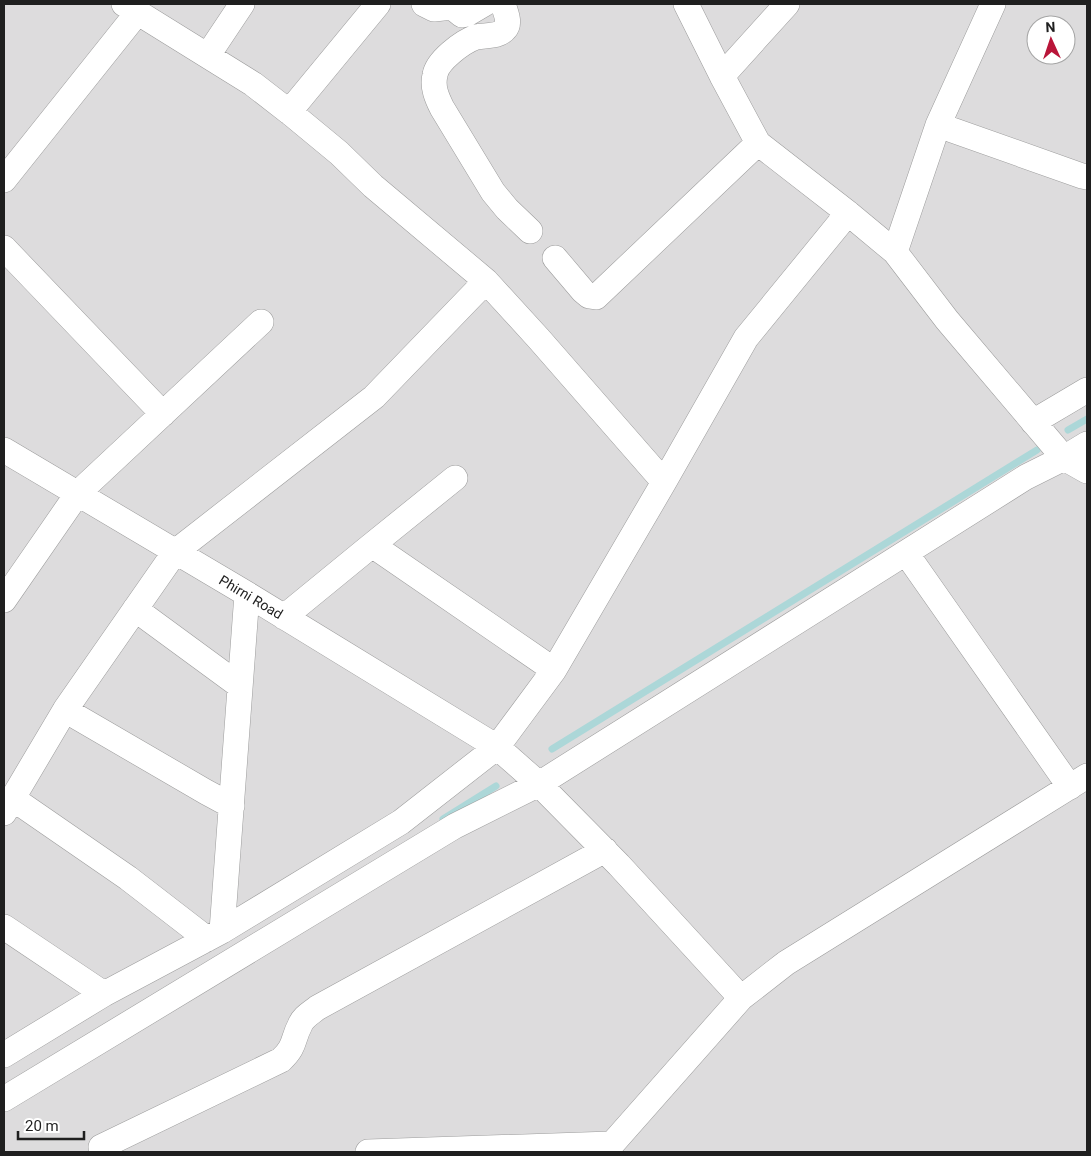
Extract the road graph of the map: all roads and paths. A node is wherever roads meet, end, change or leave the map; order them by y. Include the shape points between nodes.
1 (242, 4) edge
2 (378, 4) edge
3 (424, 4) edge
4 (484, 4) edge
5 (503, 4) edge
6 (686, 4) edge
7 (787, 4) edge
8 (994, 4) edge
9 (131, 8) edge
10 (208, 55) junction
11 (722, 76) junction
12 (289, 112) junction
13 (938, 125) junction
14 (758, 143) junction
15 (1087, 177) edge
16 (4, 180) edge
17 (848, 213) junction
18 (530, 231) dead end
19 (4, 248) edge
20 (895, 252) junction
21 (555, 258) dead end
22 (486, 281) junction
23 (261, 322) dead end
24 (1087, 390) edge
25 (163, 414) junction
26 (1033, 422) junction
27 (1087, 444) edge
28 (4, 450) edge
29 (1064, 458) junction
30 (1087, 471) edge
31 (455, 478) dead end
32 (664, 482) junction
33 (78, 493) junction
34 (372, 545) junction
35 (175, 552) junction
36 (906, 553) junction
37 (248, 594) junction
38 (4, 600) edge
39 (135, 610) junction
40 (284, 617) junction
41 (554, 670) junction
42 (240, 686) junction
43 (65, 710) junction
44 (497, 746) junction
45 (1082, 782) edge
46 (540, 784) junction
47 (8, 805) edge
48 (232, 806) junction
49 (605, 850) junction
50 (4, 927) edge
51 (214, 935) junction
52 (104, 994) junction
53 (741, 998) junction
54 (4, 1055) edge
55 (4, 1099) edge
56 (101, 1147) dead end
57 (608, 1148) edge
58 (368, 1152) edge

1 - 10 street
2 - 12 street
3 - 4 street via 434,9 452,7 467,14
5 - 18 street via 507,19 505,30 477,37 458,47 438,67 434,84 442,108 493,192
6 - 11 street
7 - 11 street
8 - 13 street
9 - 10 street
9 - 16 street
10 - 12 street
11 - 14 street
12 - 22 street
13 - 15 street
13 - 20 street
14 - 17 street
14 - 21 street via 596,297 589,296
17 - 20 street
17 - 32 street via 746,338
19 - 25 street
20 - 26 street
22 - 32 street
22 - 35 street via 374,397
23 - 25 street
24 - 26 street
25 - 33 street
26 - 29 street
27 - 29 street
28 - 33 street, Phirni Road
29 - 30 street
29 - 36 street via 1026,477
31 - 34 street
32 - 41 street
33 - 35 street, Phirni Road
33 - 38 street
34 - 40 street
34 - 41 street
35 - 37 street, Phirni Road
35 - 39 street
36 - 45 street
36 - 46 street
37 - 40 street, Phirni Road
37 - 42 street
39 - 42 street
39 - 43 street
40 - 44 street, Phirni Road
41 - 44 street
42 - 48 street
43 - 47 street
43 - 48 street
44 - 46 street, Phirni Road
44 - 51 street via 401,822
45 - 53 street via 786,963
46 - 49 street, Phirni Road
46 - 55 street via 455,826
47 - 51 street
48 - 51 street
49 - 53 street, Phirni Road
49 - 56 street via 317,1008 302,1021 294,1044 281,1060
50 - 52 street
51 - 52 street
52 - 54 street
53 - 57 street
57 - 58 street

